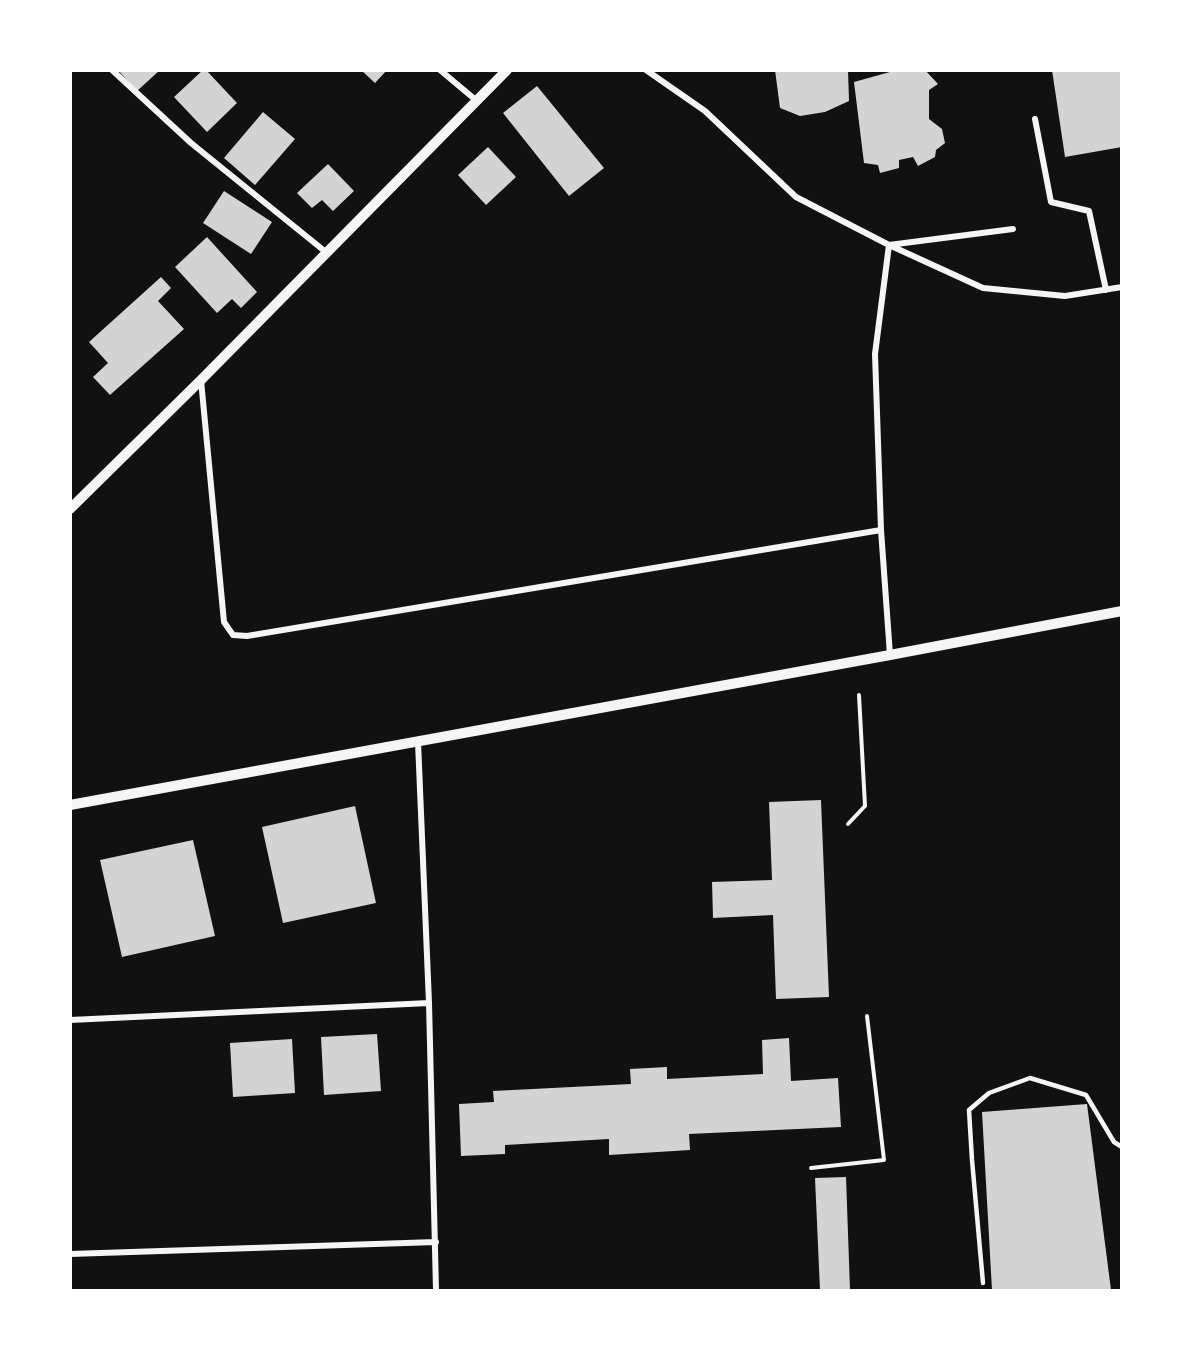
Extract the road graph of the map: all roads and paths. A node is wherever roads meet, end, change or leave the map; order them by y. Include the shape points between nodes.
1 (112, 70) edge
2 (440, 70) edge
3 (507, 70) edge
4 (646, 70) edge
5 (477, 101) junction
6 (1035, 118) dead end
7 (1013, 228) dead end
8 (889, 245) junction
9 (327, 253) junction
10 (1122, 287) edge
11 (1106, 290) junction
12 (201, 380) junction
13 (70, 508) edge
14 (881, 530) junction
15 (1122, 611) edge
16 (890, 656) junction
17 (859, 695) dead end
18 (418, 742) junction
19 (70, 805) edge
20 (848, 824) dead end
21 (429, 1002) junction
22 (867, 1017) dead end
23 (70, 1020) edge
24 (1122, 1147) edge
25 (811, 1168) dead end
26 (436, 1242) junction
27 (70, 1254) edge
28 (983, 1283) dead end
29 (436, 1290) edge

1 - 9 street via 191,143
2 - 5 street
3 - 5 street
4 - 8 street via 705,111 796,197
5 - 9 street
6 - 11 street via 1051,202 1089,211
7 - 8 street
8 - 11 street via 983,288 1065,296
8 - 14 street via 875,354
9 - 12 street
10 - 11 street
12 - 13 street
12 - 14 street via 224,622 233,635 247,636
14 - 16 street
15 - 16 street
16 - 18 street
17 - 20 path via 865,806
18 - 19 street
18 - 21 street
21 - 23 street
21 - 26 street
22 - 25 path via 884,1160
24 - 28 lane via 1114,1142 1086,1095 1030,1078 988,1093 969,1110
26 - 27 street
26 - 29 street

